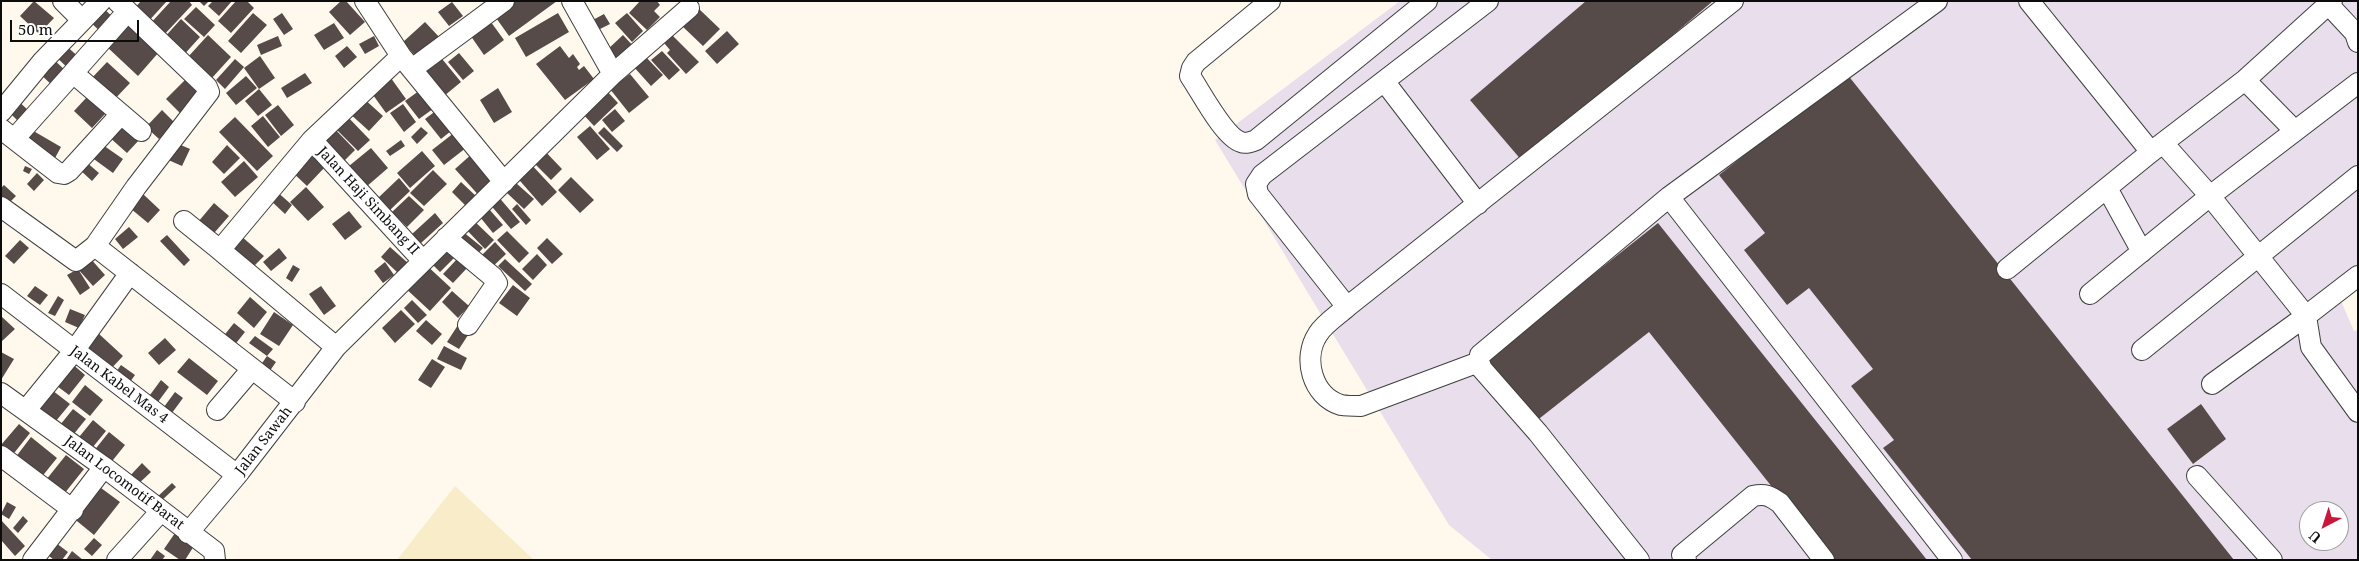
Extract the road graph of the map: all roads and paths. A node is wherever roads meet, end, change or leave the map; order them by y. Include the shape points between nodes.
1 (63, 1) edge
2 (102, 1) edge
3 (365, 1) edge
4 (504, 1) edge
5 (572, 1) edge
6 (1270, 1) edge
7 (1427, 1) edge
8 (1488, 1) edge
9 (1733, 1) edge
10 (1937, 1) edge
11 (2029, 1) edge
12 (2330, 3) edge
13 (122, 7) edge
14 (689, 8) dead end
15 (82, 19) junction
16 (2358, 42) edge
17 (407, 62) junction
18 (73, 73) junction
19 (614, 74) junction
20 (2245, 80) junction
21 (1384, 81) junction
22 (2358, 83) edge
23 (1, 112) edge
24 (121, 114) junction
25 (141, 131) dead end
26 (2294, 131) junction
27 (8, 134) edge
28 (312, 140) junction
29 (2157, 148) junction
30 (2358, 176) edge
31 (504, 182) junction
32 (2107, 188) junction
33 (2210, 196) junction
34 (1669, 198) junction
35 (1478, 204) junction
36 (1, 207) edge
37 (184, 221) dead end
38 (446, 238) junction
39 (95, 246) junction
40 (220, 250) junction
41 (2142, 252) junction
42 (2258, 256) junction
43 (423, 260) junction
44 (2007, 269) dead end
45 (130, 274) junction
46 (2358, 276) edge
47 (1, 294) edge
48 (2090, 294) dead end
49 (1347, 307) junction
50 (2306, 316) junction
51 (468, 325) dead end
52 (336, 347) junction
53 (2142, 350) dead end
54 (74, 351) junction
55 (1479, 362) junction
56 (252, 369) junction
57 (2212, 384) dead end
58 (1, 393) edge
59 (295, 402) junction
60 (26, 410) junction
61 (217, 410) dead end
62 (2358, 412) edge
63 (1, 456) edge
64 (104, 467) junction
65 (237, 475) junction
66 (2197, 476) dead end
67 (73, 510) junction
68 (161, 511) junction
69 (188, 533) junction
70 (1681, 558) edge
71 (33, 560) edge
72 (117, 560) edge
73 (215, 560) edge
74 (1639, 560) edge
75 (1824, 560) edge
76 (1952, 560) edge
77 (2272, 560) edge

1 - 15 street
2 - 15 street
3 - 17 street
4 - 17 street, Jalan Haji Simbang II
5 - 19 street
6 - 7 street via 1205,54 1192,68 1190,76 1223,126 1241,142 1256,140
8 - 21 street
9 - 35 street
10 - 34 street
11 - 29 street
12 - 16 street via 2355,33
12 - 20 street
13 - 18 street
13 - 39 street via 209,92
14 - 19 street, Jalan Haji Simbang II
15 - 23 street
17 - 28 street, Jalan Haji Simbang II
17 - 31 street
18 - 24 street
18 - 27 street
19 - 31 street, Jalan Haji Simbang II
20 - 26 street
20 - 29 street
21 - 35 street
21 - 49 street via 1262,175 1256,184 1258,194
22 - 26 street
24 - 25 street
24 - 27 street via 64,174 58,174
26 - 33 street
28 - 40 street
28 - 43 street, Jalan Haji Simbang II
29 - 32 street
29 - 33 street
30 - 42 street
31 - 38 street, Jalan Haji Simbang II
32 - 41 street
32 - 44 street
33 - 41 street
33 - 42 street
34 - 55 street via 1485,350
34 - 76 street
35 - 49 street
36 - 39 street via 76,261
37 - 40 street
38 - 43 street, Jalan Haji Simbang II
38 - 51 street via 497,283
39 - 45 street
40 - 52 street
41 - 48 street
42 - 50 street
42 - 53 street
43 - 52 street, Jalan Sawah
45 - 54 street
45 - 56 street
46 - 50 street
47 - 54 street, Jalan Kabel Mas 4
49 - 55 street via 1318,333 1310,352 1314,380 1324,394 1341,405 1361,406
50 - 57 street
50 - 62 street via 2311,347
52 - 59 street, Jalan Sawah
54 - 60 street
54 - 65 street, Jalan Kabel Mas 4
55 - 74 street
56 - 59 street
56 - 61 street
58 - 60 street, Jalan Locomotif Barat
59 - 65 street, Jalan Sawah
60 - 64 street, Jalan Locomotif Barat
63 - 67 street
64 - 67 street
64 - 68 street, Jalan Locomotif Barat
65 - 69 street, Jalan Sawah
66 - 77 street
67 - 71 street
68 - 69 street, Jalan Locomotif Barat
68 - 72 street
69 - 73 street, Jalan Locomotif Barat via 214,551
70 - 75 street via 1753,496 1762,494 1780,503

